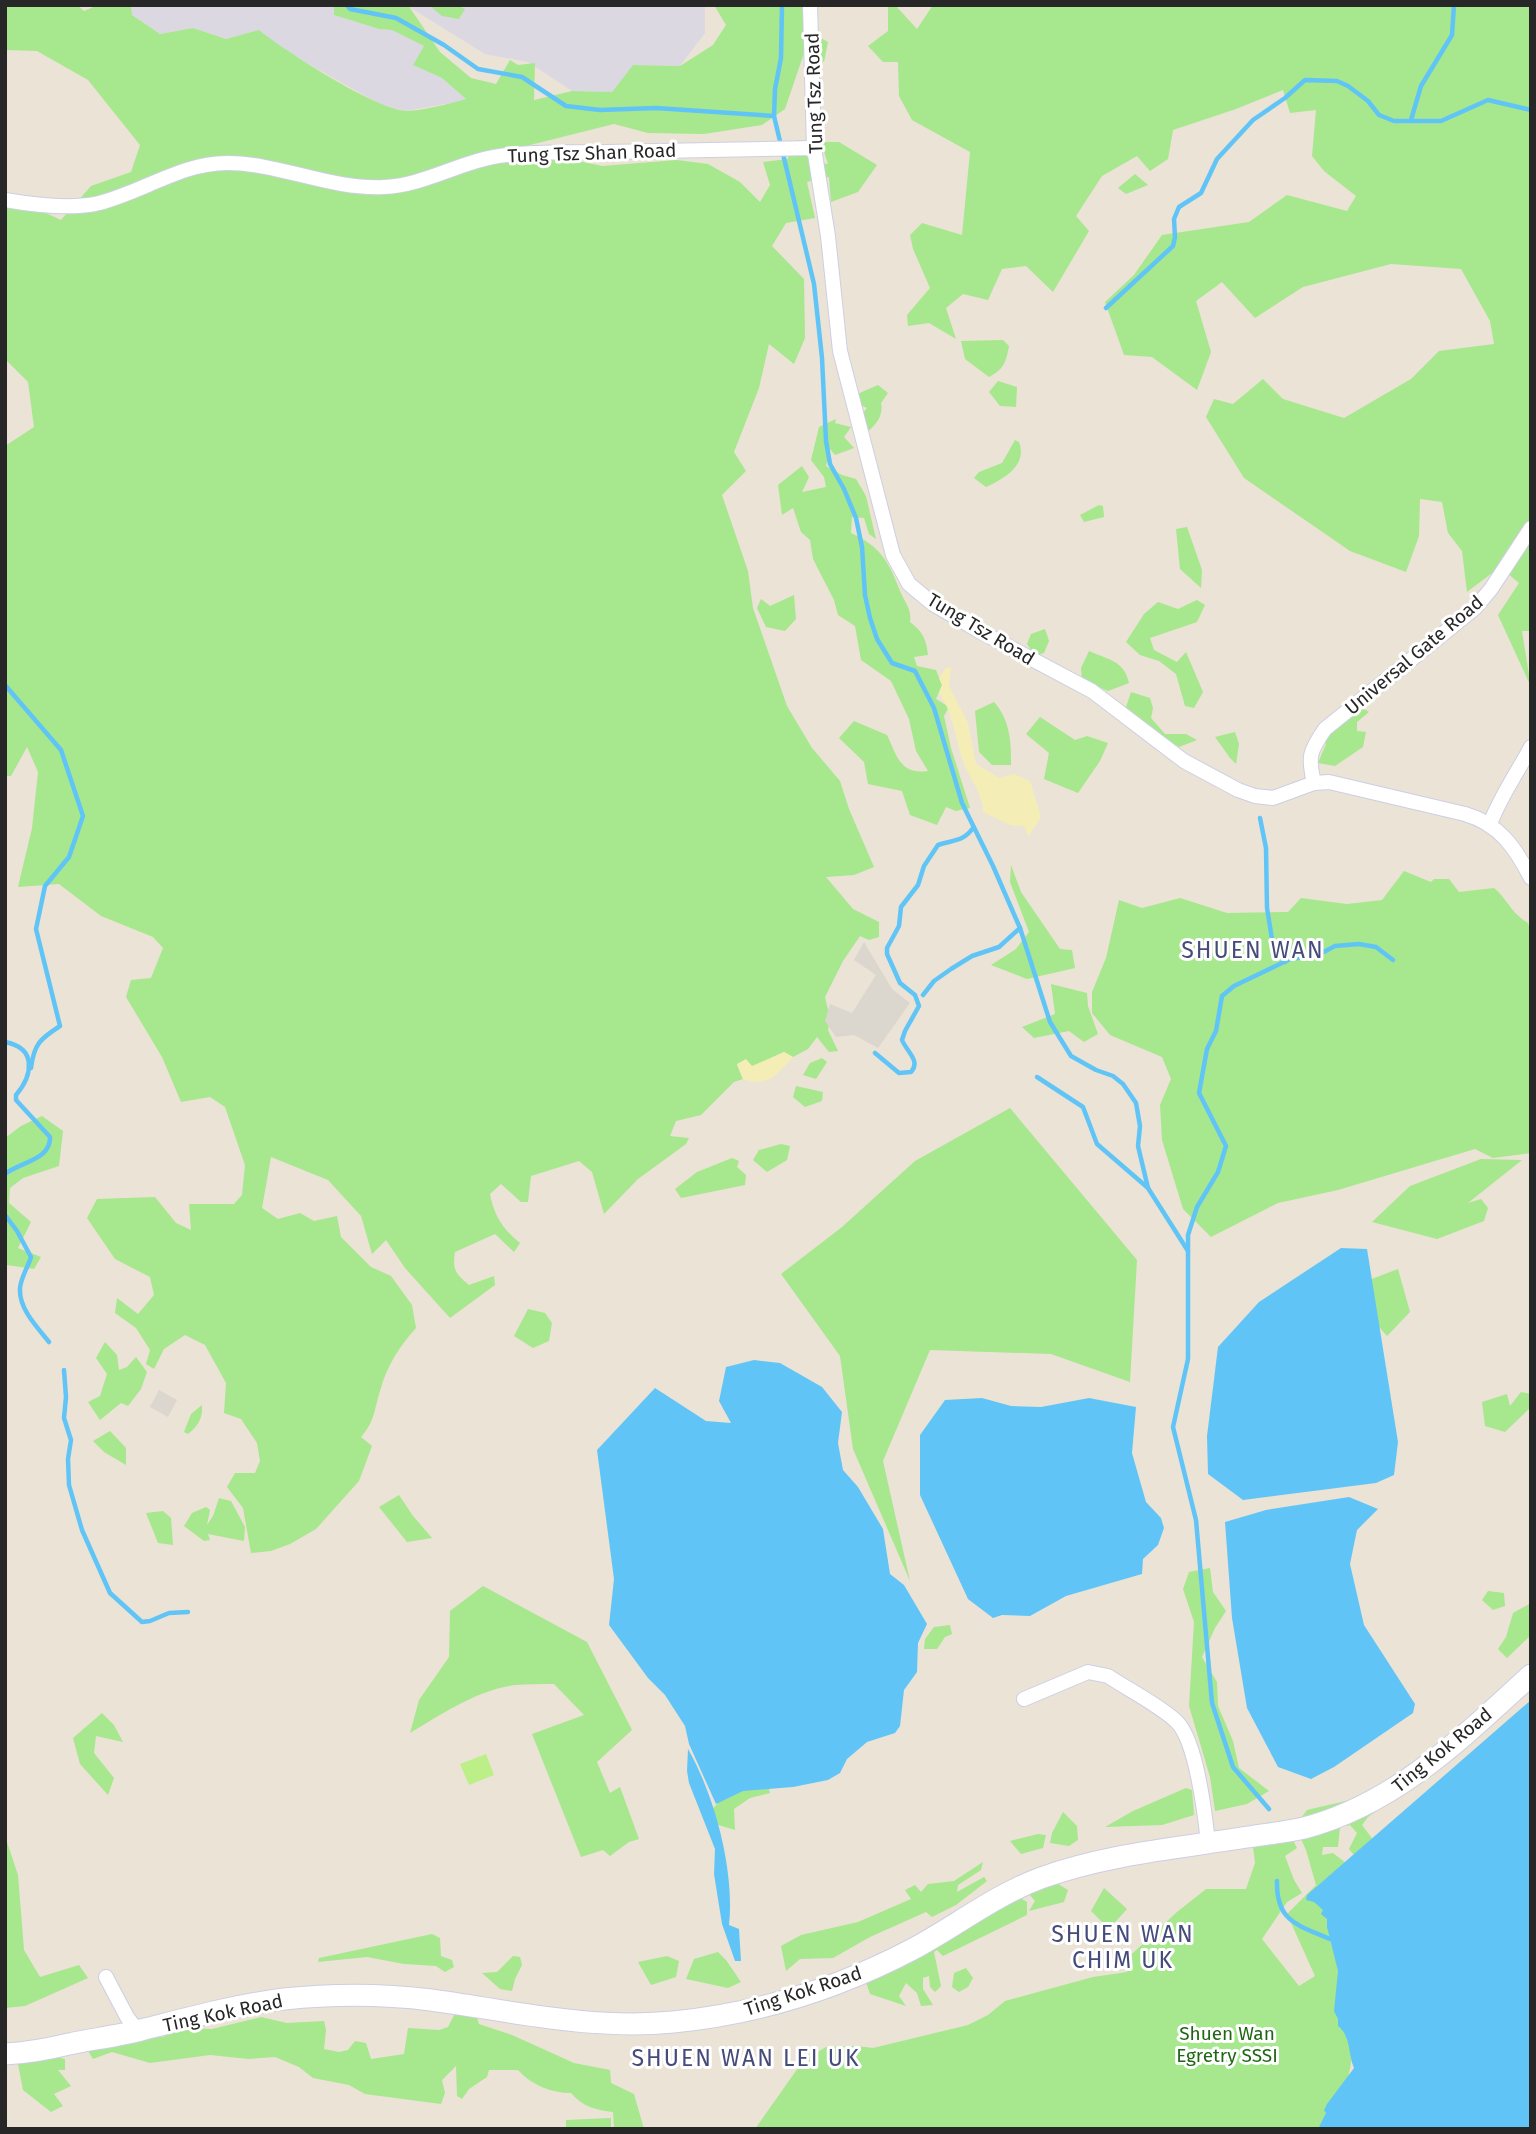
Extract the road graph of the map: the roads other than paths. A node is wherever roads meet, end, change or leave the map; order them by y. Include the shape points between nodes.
1 (810, 5) edge
2 (814, 148) junction
3 (5, 200) edge
4 (1531, 528) edge
5 (1531, 747) edge
6 (1314, 783) junction
7 (1490, 824) junction
8 (1531, 877) edge
9 (1531, 1675) edge
10 (1024, 1699) dead end
11 (1208, 1843) junction
12 (106, 1977) dead end
13 (138, 2031) junction
14 (5, 2054) edge

1 - 2 street, Tung Tsz Road
2 - 3 street, Tung Tsz Shan Road via 502,155 385,187 348,186 226,163 195,167 95,204
2 - 6 street, Tung Tsz Road via 840,351 893,555 909,584 933,604 1092,691 1184,761 1238,790 1273,798
4 - 6 street, Universal Gate Road via 1475,608 1325,729 1309,760
5 - 7 street
6 - 7 street, Tung Tsz Road via 1367,790
7 - 8 street, Tung Tsz Road via 1509,841
9 - 11 main road, Ting Kok Road via 1455,1743 1384,1795 1304,1828
10 - 11 street via 1088,1672 1098,1673 1177,1722 1191,1751
11 - 13 main road, Ting Kok Road via 1107,1858 1041,1878 907,1952 758,2009 627,2024 428,2000 331,1996 245,2005
12 - 13 street
13 - 14 main road, Ting Kok Road

